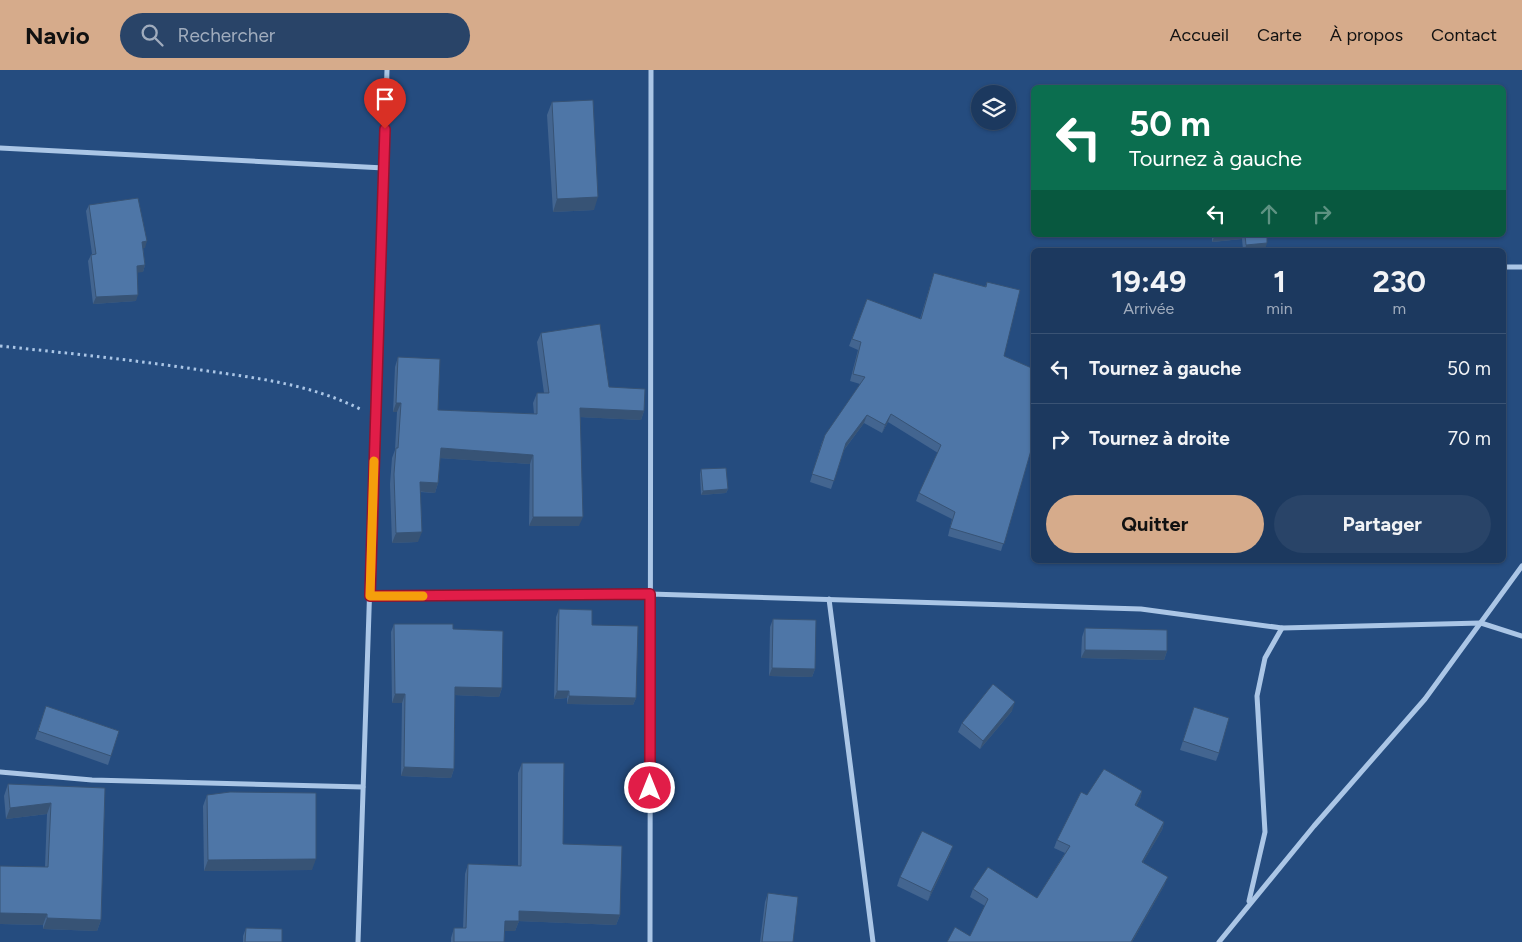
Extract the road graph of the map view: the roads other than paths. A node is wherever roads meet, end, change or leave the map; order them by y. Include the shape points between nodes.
1 (387, 70) edge
2 (651, 70) edge
3 (0, 148) edge
4 (384, 168) junction
5 (1522, 266) edge
6 (1506, 267) edge
7 (1522, 566) edge
8 (650, 594) junction
9 (370, 596) junction
10 (829, 599) junction
11 (1481, 623) junction
12 (1282, 628) junction
13 (1522, 636) edge
14 (0, 772) edge
15 (363, 787) junction
16 (1249, 902) junction
17 (358, 942) edge
18 (650, 942) edge
19 (874, 942) edge
20 (1219, 942) edge

1 - 4 street
2 - 8 street
3 - 4 street
4 - 9 street
5 - 6 street
7 - 11 street
8 - 9 street
8 - 10 street
8 - 18 street
9 - 15 street
10 - 12 street via 1141,609
10 - 19 street
11 - 12 street
11 - 13 street
11 - 16 street via 1425,699
12 - 16 street via 1265,658 1257,696 1265,832
14 - 15 street via 92,780
15 - 17 street
16 - 20 street

